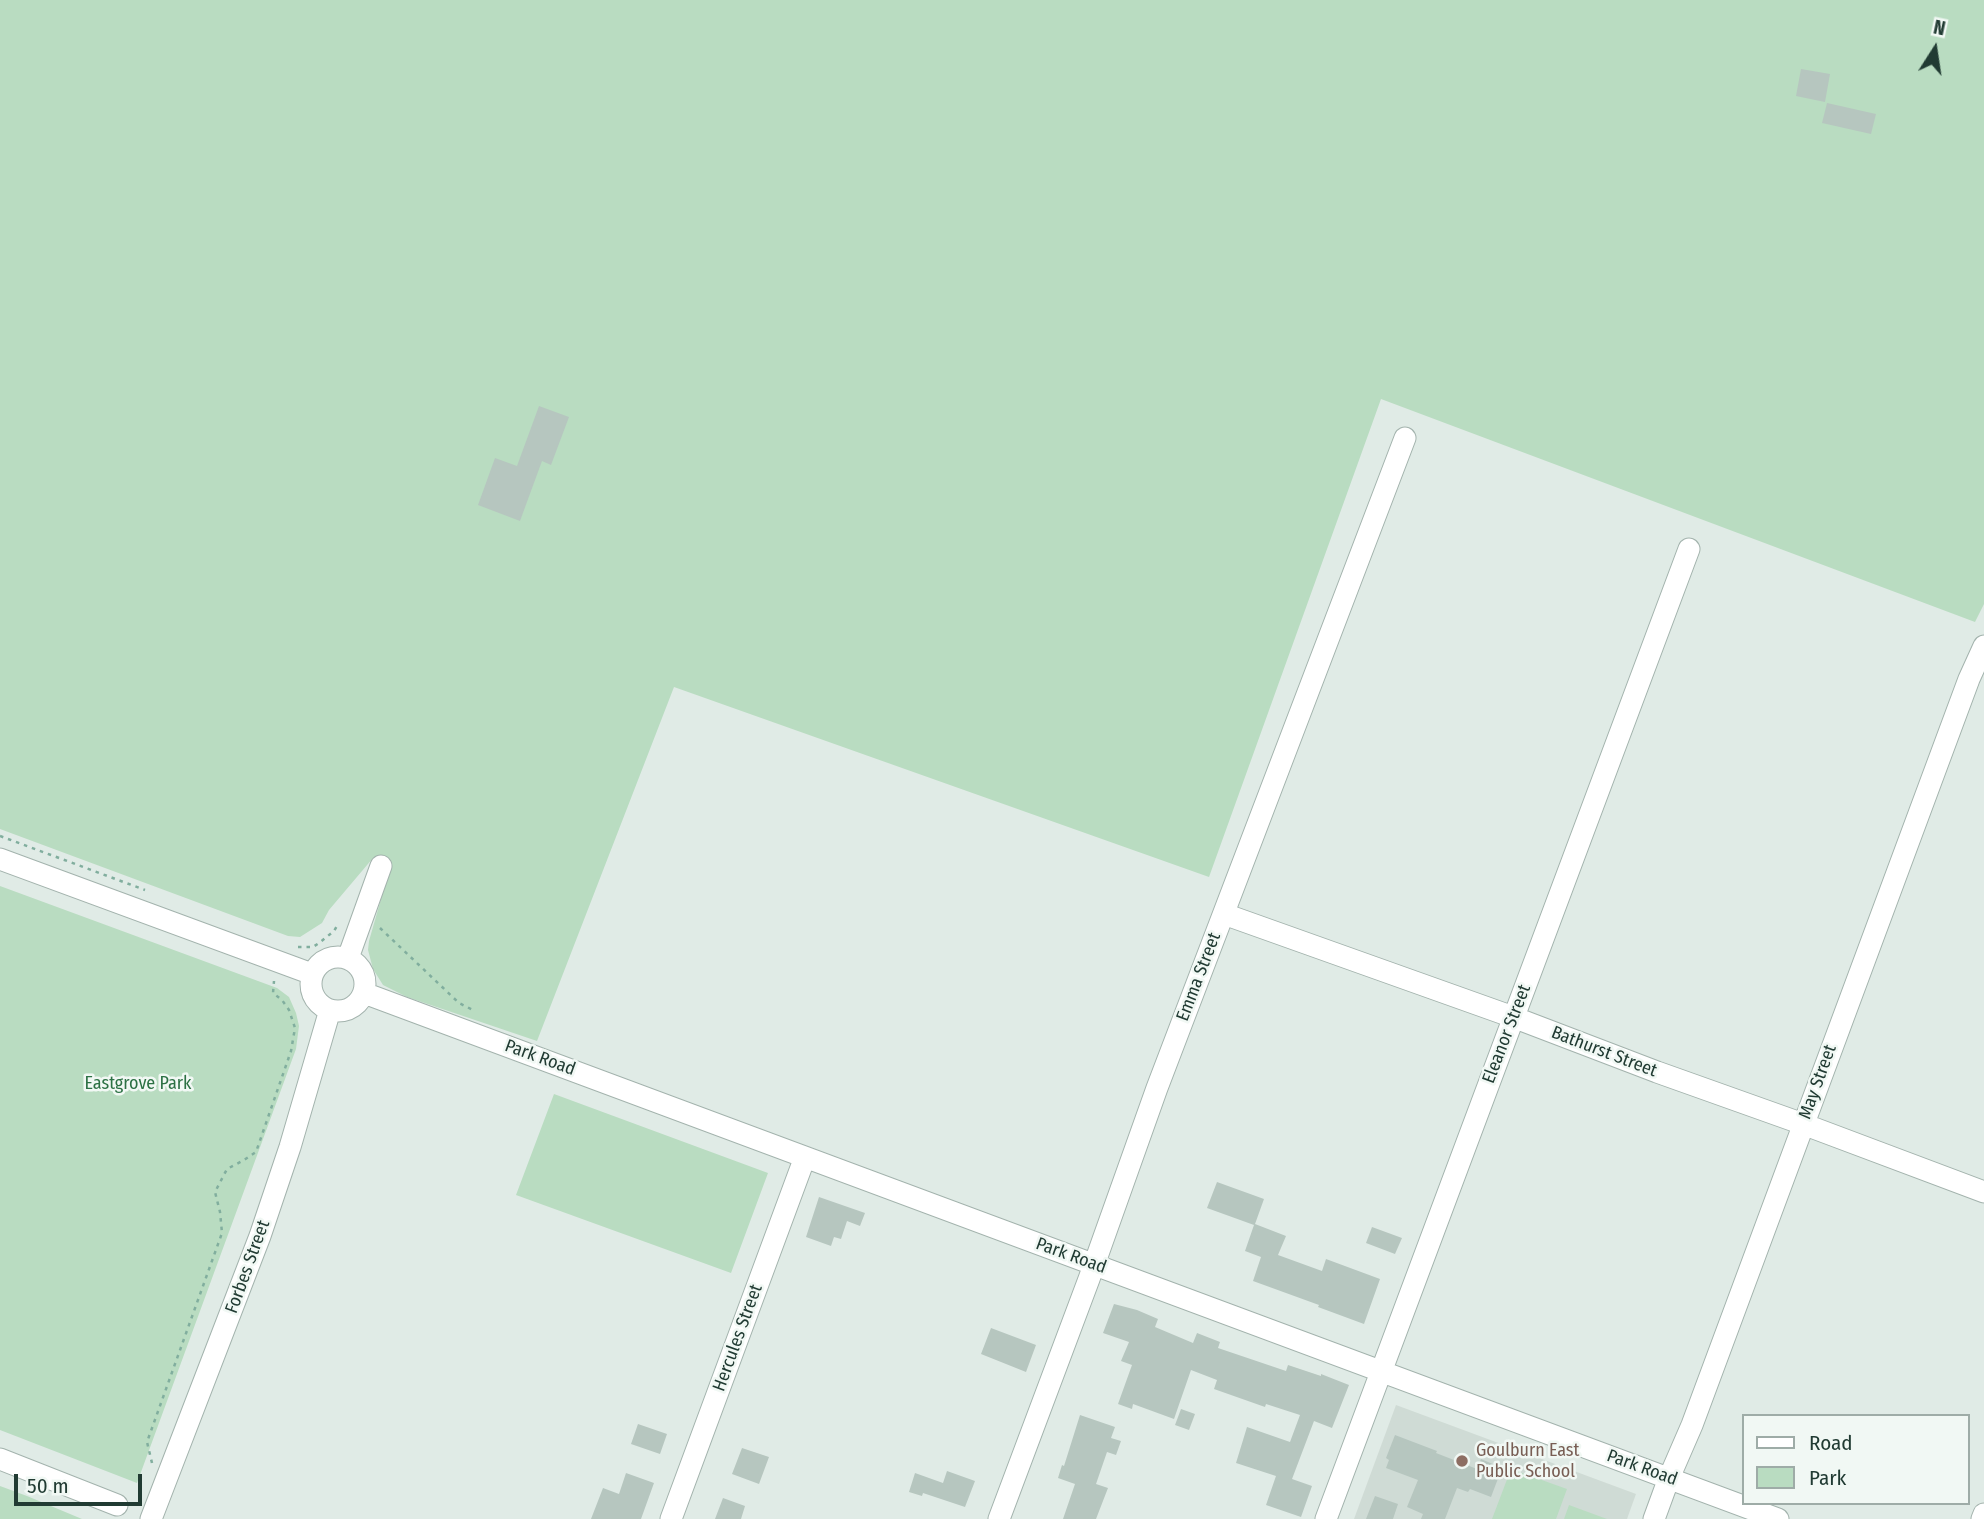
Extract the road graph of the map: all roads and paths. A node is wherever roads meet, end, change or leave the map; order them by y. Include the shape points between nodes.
1 (1405, 438) dead end
2 (1689, 549) dead end
3 (1984, 646) edge
4 (0, 836) edge
5 (0, 859) edge
6 (381, 866) dead end
7 (148, 892) dead end
8 (1224, 914) junction
9 (362, 918) junction
10 (297, 947) dead end
11 (348, 958) junction
12 (281, 963) junction
13 (312, 974) junction
14 (364, 993) junction
15 (330, 1010) junction
16 (475, 1011) dead end
17 (1513, 1017) junction
18 (1803, 1124) junction
19 (805, 1157) junction
20 (1984, 1192) edge
21 (1094, 1265) junction
22 (1380, 1372) junction
23 (0, 1459) edge
24 (152, 1462) dead end
25 (1669, 1478) junction
26 (117, 1505) dead end
27 (1984, 1514) edge
28 (152, 1519) edge
29 (671, 1519) edge
30 (999, 1519) edge
31 (1326, 1519) edge
32 (1654, 1519) edge
33 (1778, 1519) edge
34 (1982, 1519) edge

1 - 8 street, Emma Street
2 - 17 street, Eleanor Street
3 - 18 street, May Street
4 - 7 path
5 - 12 street
6 - 9 street
8 - 17 street, Bathurst Street
8 - 21 street, Emma Street
9 - 10 path via 346,916 313,947
9 - 11 street
9 - 16 path via 381,928 459,1003
11 - 13 street via 326,959
11 - 14 street via 362,971
12 - 13 street
12 - 24 path via 273,993 289,1010 295,1028 291,1051 256,1152 227,1169 215,1192 222,1233 147,1442
13 - 15 street via 313,996
14 - 15 street via 349,1009
14 - 19 street, Park Road
15 - 28 street, Forbes Street via 260,1236
17 - 18 street, Bathurst Street
17 - 22 street, Eleanor Street
18 - 20 street, Bathurst Street
18 - 25 street, May Street
19 - 21 street, Park Road
19 - 29 street, Hercules Street
21 - 22 street, Park Road
21 - 30 street, Emma Street
22 - 25 street, Park Road
22 - 31 street, Eleanor Street
23 - 26 street
25 - 32 street, May Street
25 - 33 street, Park Road
27 - 34 street

